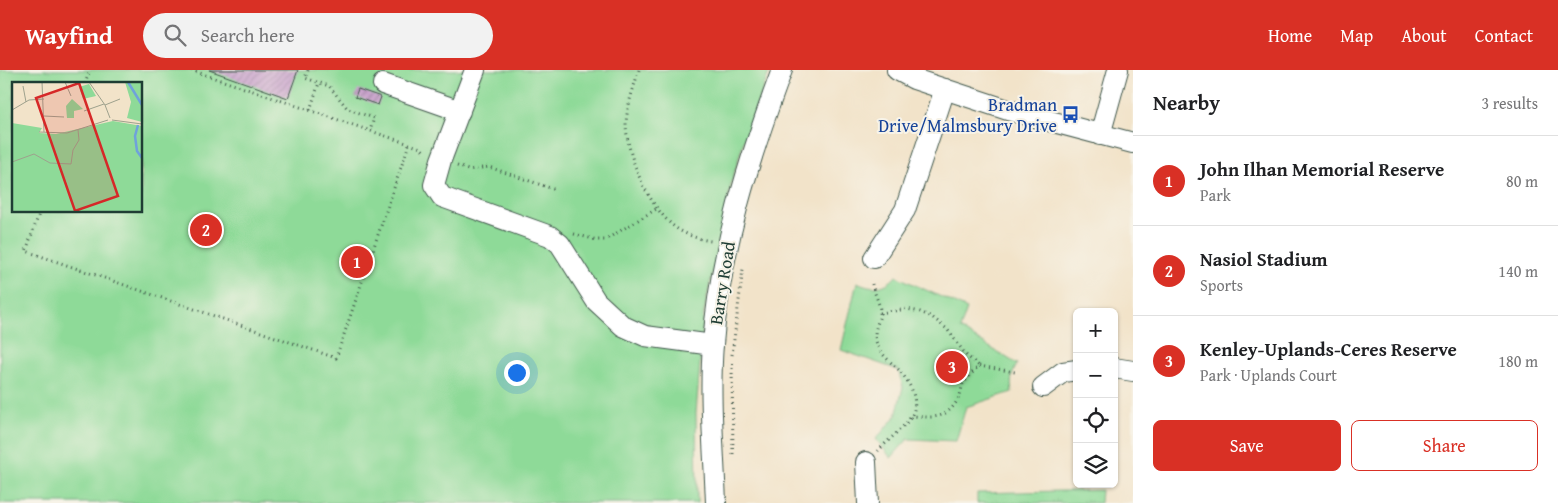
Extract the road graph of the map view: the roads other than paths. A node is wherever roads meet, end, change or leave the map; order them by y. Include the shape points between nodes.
1 (475, 70) edge
2 (782, 70) edge
3 (897, 70) edge
4 (1118, 70) edge
5 (383, 84) dead end
6 (945, 89) junction
7 (460, 111) junction
8 (1100, 134) junction
9 (1133, 143) edge
10 (874, 258) dead end
11 (712, 345) junction
12 (1118, 369) edge
13 (1073, 371) edge
14 (1133, 371) edge
15 (1042, 386) dead end
16 (866, 462) road end
17 (716, 503) edge
18 (868, 503) edge

1 - 7 street
2 - 11 street, Barry Road via 757,138 727,243
3 - 6 street
4 - 8 street
5 - 7 street
6 - 8 street via 1008,110
6 - 10 street via 905,210
7 - 11 street via 434,185 442,197 550,236 560,244 596,301 623,326 645,336
8 - 9 street
11 - 17 street, Barry Road via 710,402
12 - 14 street
13 - 15 street via 1063,372
16 - 18 street

